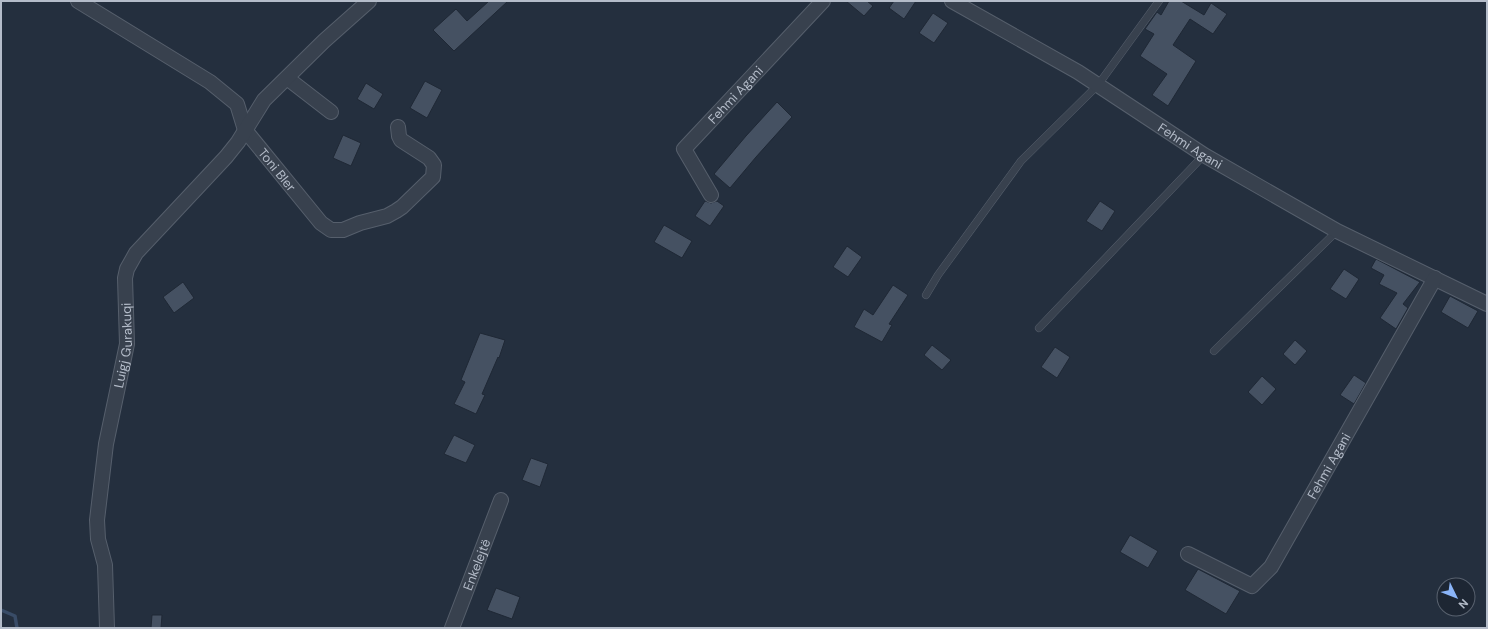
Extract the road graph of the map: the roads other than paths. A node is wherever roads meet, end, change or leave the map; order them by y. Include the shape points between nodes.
1 (78, 1) edge
2 (369, 1) edge
3 (823, 1) edge
4 (952, 1) edge
5 (1159, 1) edge
6 (287, 78) junction
7 (1098, 85) junction
8 (237, 104) junction
9 (258, 108) junction
10 (331, 112) dead end
11 (398, 127) dead end
12 (245, 130) junction
13 (1204, 155) junction
14 (710, 195) dead end
15 (1337, 231) junction
16 (1435, 278) junction
17 (926, 295) dead end
18 (1487, 304) edge
19 (1039, 328) dead end
20 (1214, 351) dead end
21 (501, 500) dead end
22 (1188, 554) dead end
23 (107, 628) edge
24 (452, 628) edge

1 - 8 street via 210,82
2 - 6 street, Luigj Gurakuqi
3 - 14 street, Fehmi Agani via 684,149
4 - 7 street, Fehmi Agani
5 - 7 lane
6 - 9 street, Luigj Gurakuqi
6 - 10 street
7 - 13 street, Fehmi Agani
7 - 17 lane via 1021,161
8 - 9 street
8 - 12 street, Toni Bler
9 - 12 street, Luigj Gurakuqi
11 - 12 street, Toni Bler via 401,140 432,161 435,169 433,177 396,211 337,231 321,223
12 - 23 street, Luigj Gurakuqi via 226,157 136,253 127,269 125,278 128,334 106,444 98,520 98,539 105,565
13 - 15 street, Fehmi Agani
13 - 19 lane
15 - 16 street, Fehmi Agani
15 - 20 lane
16 - 18 street, Fehmi Agani
16 - 22 street, Fehmi Agani via 1271,567 1252,586
21 - 24 street, Enkelejtë

